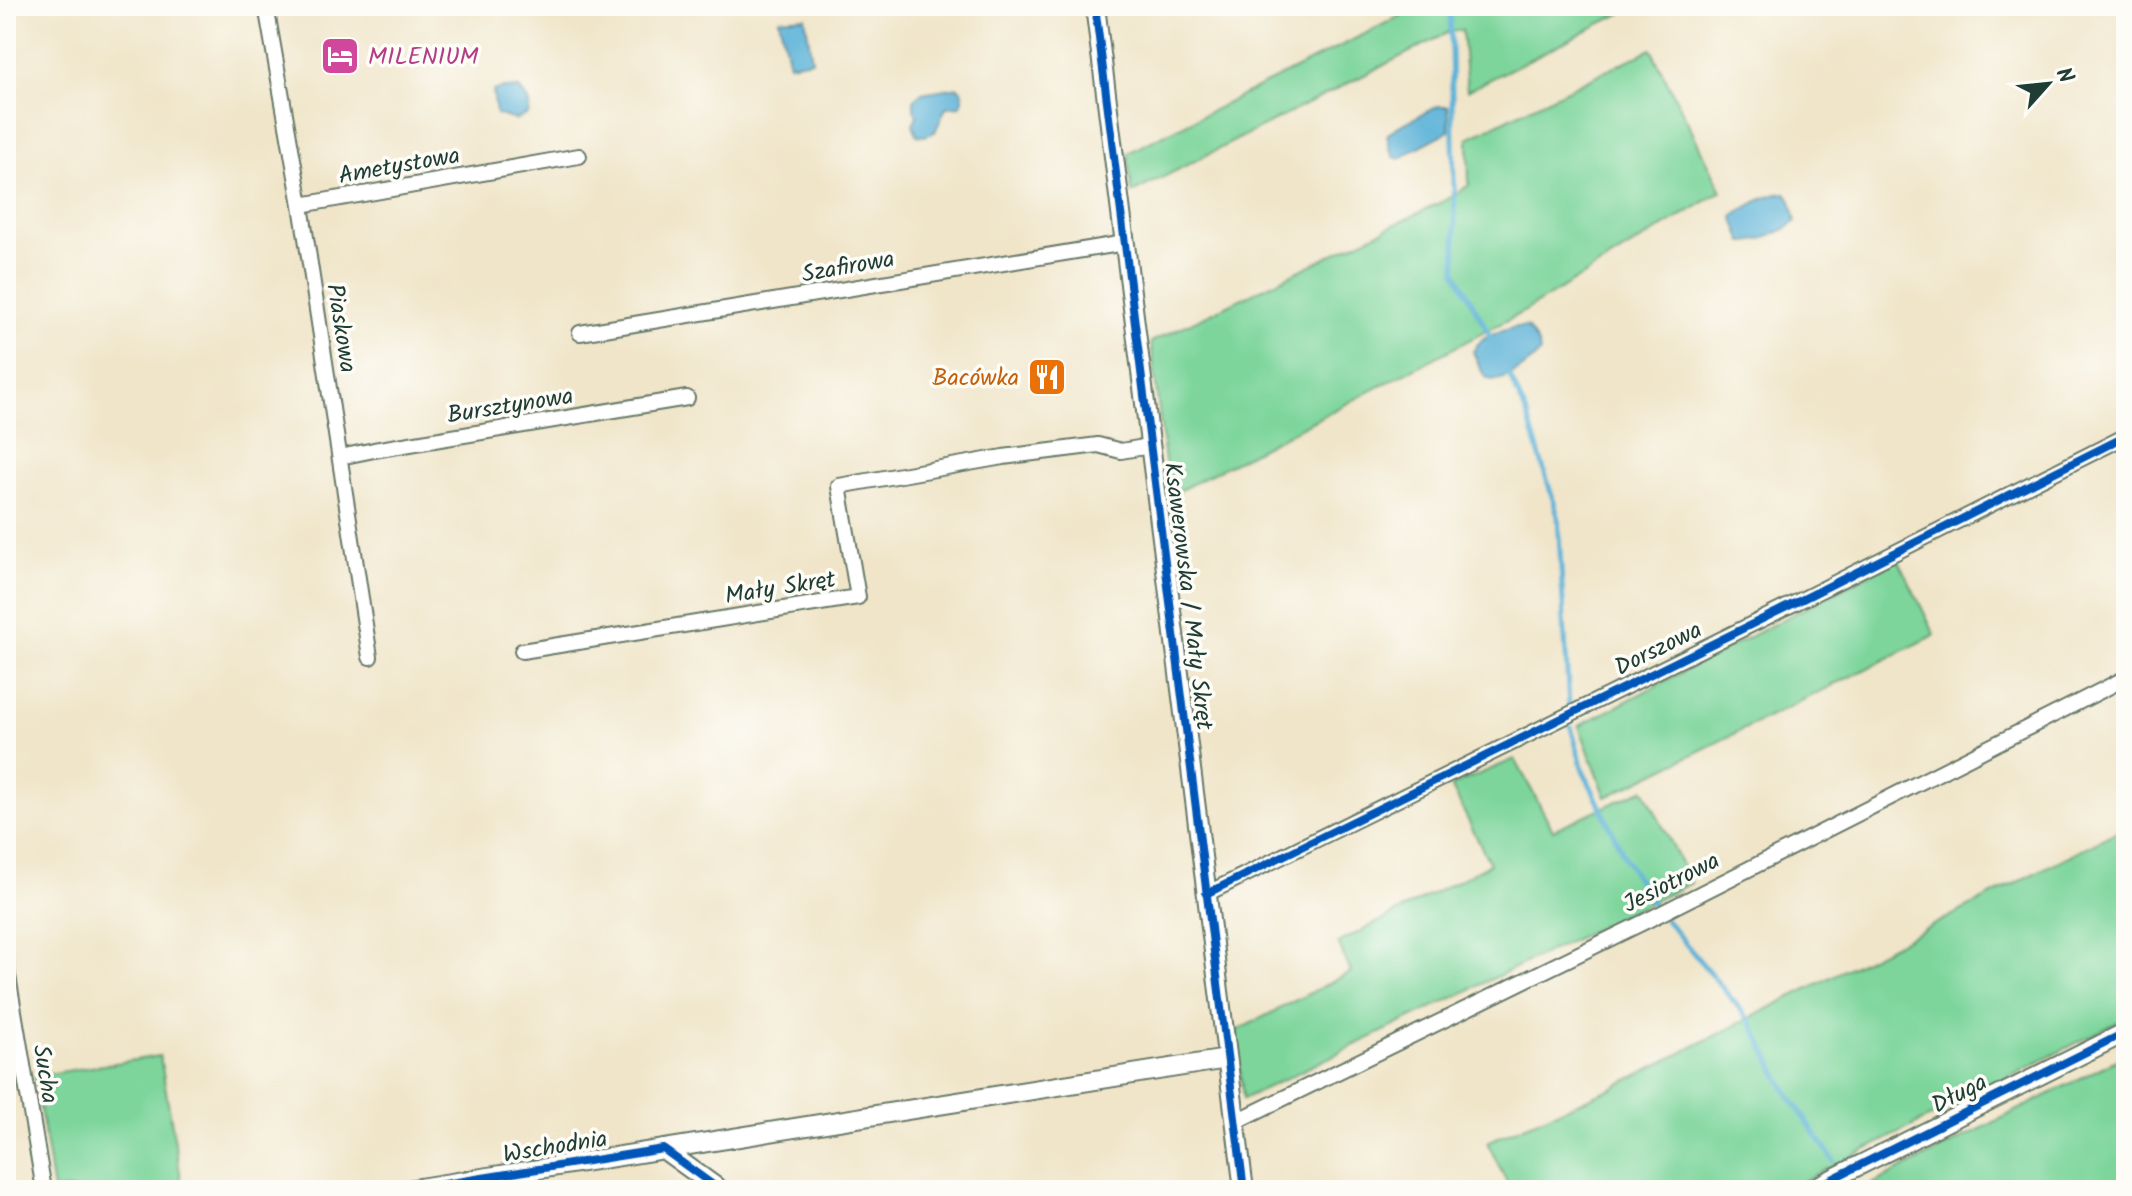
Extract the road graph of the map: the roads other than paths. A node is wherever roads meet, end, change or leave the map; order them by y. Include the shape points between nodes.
1 (266, 6) edge
2 (1095, 6) edge
3 (579, 156) dead end
4 (301, 205) junction
5 (1125, 243) junction
6 (580, 333) dead end
7 (687, 398) dead end
8 (2126, 436) edge
9 (1150, 446) junction
10 (340, 457) junction
11 (522, 651) dead end
12 (370, 657) dead end
13 (2126, 678) edge
14 (1206, 894) junction
15 (6, 964) edge
16 (2126, 1032) edge
17 (1227, 1059) junction
18 (1235, 1122) junction
19 (663, 1149) junction
20 (458, 1186) edge
21 (44, 1190) edge
22 (407, 1190) edge
23 (720, 1190) edge
24 (1244, 1190) edge
25 (1810, 1190) edge

1 - 4 street, Piaskowa
2 - 5 street, Ksawerowska / Mały Skręt
3 - 4 street, Ametystowa
4 - 10 street, Piaskowa
5 - 6 street, Szafirowa
5 - 9 street, Ksawerowska / Mały Skręt
7 - 10 street, Bursztynowa
8 - 14 street, Dorszowa
9 - 11 street, Mały Skręt via 1121,451 1098,445 1035,453 839,486 858,597
9 - 14 street, Ksawerowska / Mały Skręt
10 - 12 street, Piaskowa
13 - 18 street, Jesiotrowa
14 - 17 street, Ksawerowska / Mały Skręt
15 - 21 street, Sucha
16 - 25 street, Długa
17 - 18 street, Ksawerowska / Mały Skręt
17 - 19 street, Wschodnia
18 - 24 street, Ksawerowska / Mały Skręt
19 - 20 street, Wschodnia
19 - 23 street
20 - 22 street, Wschodnia

